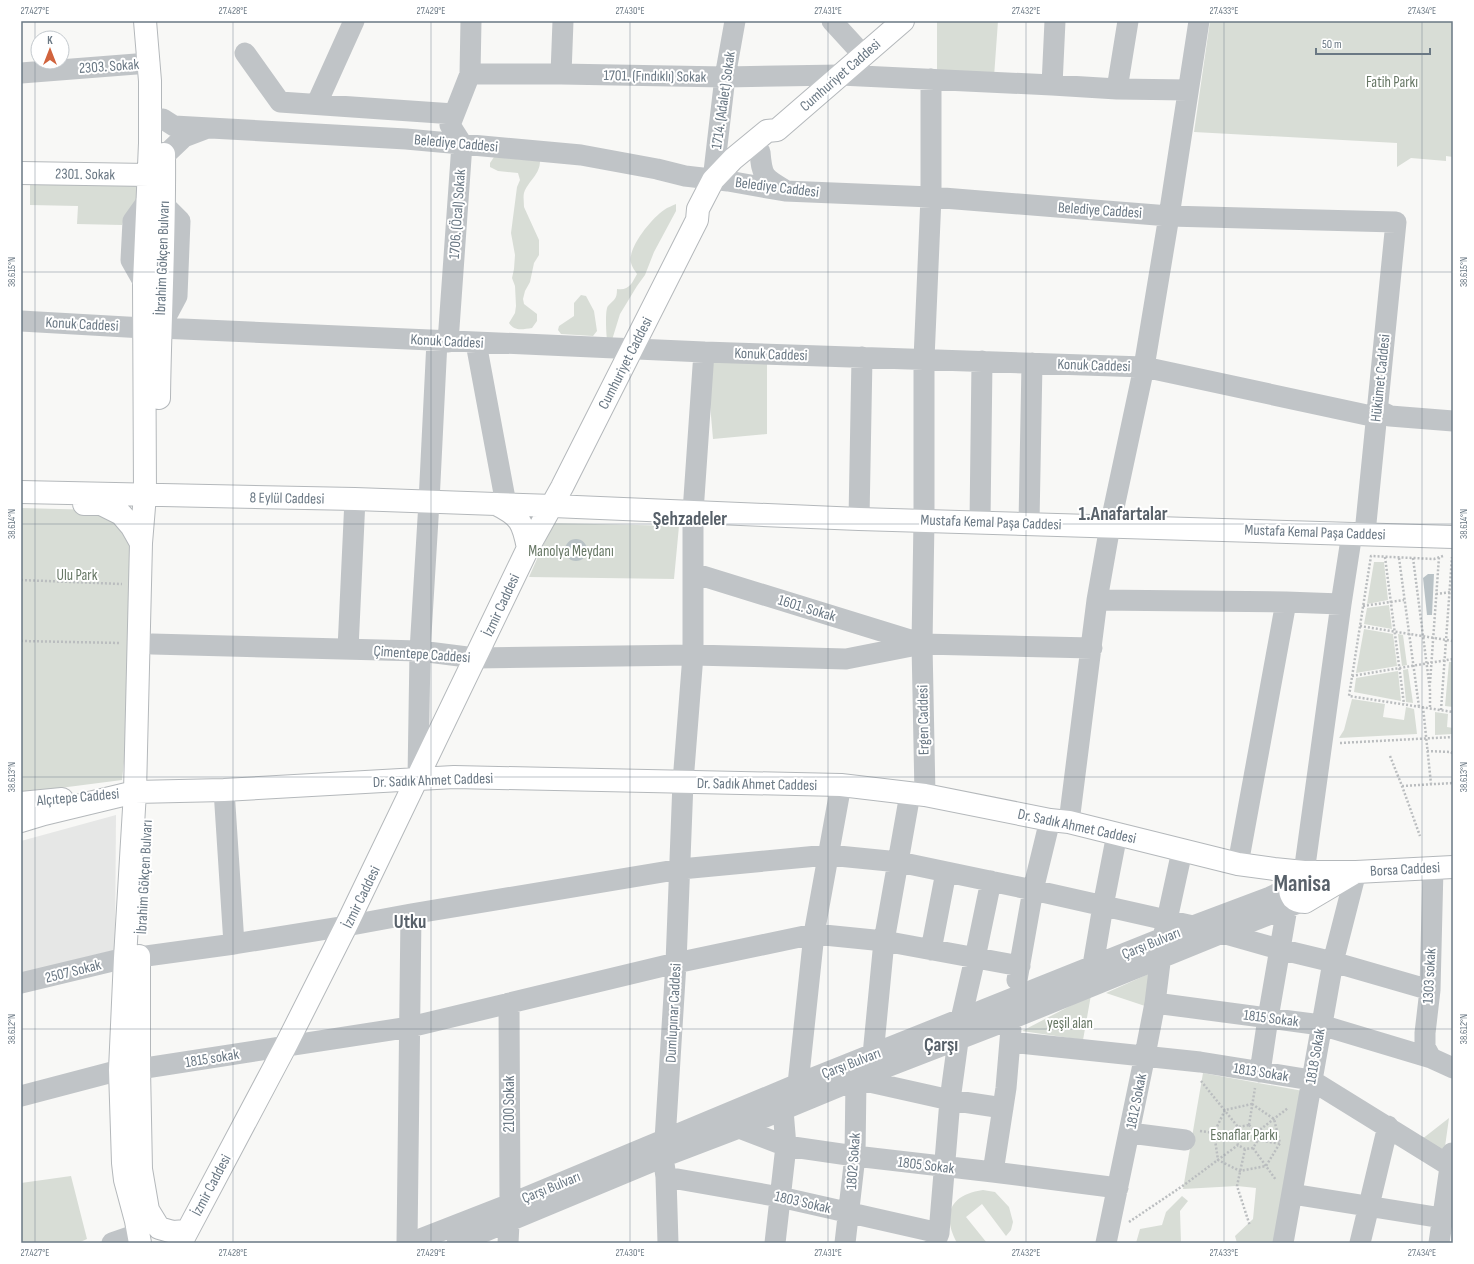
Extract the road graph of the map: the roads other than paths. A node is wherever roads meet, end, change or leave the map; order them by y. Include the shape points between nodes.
1 (145, 21) edge
2 (154, 21) edge
3 (354, 21) edge
4 (471, 21) edge
5 (563, 21) edge
6 (735, 21) edge
7 (832, 21) edge
8 (903, 21) edge
9 (1055, 21) edge
10 (1128, 21) edge
11 (1199, 21) edge
12 (245, 53) dead end
13 (864, 56) junction
14 (149, 63) junction
15 (21, 73) edge
16 (470, 74) junction
17 (561, 74) junction
18 (840, 75) junction
19 (725, 77) junction
20 (931, 79) junction
21 (1052, 84) junction
22 (1117, 89) junction
23 (1188, 90) junction
24 (317, 104) junction
25 (454, 114) junction
26 (163, 119) junction
27 (208, 128) junction
28 (777, 130) junction
29 (462, 144) junction
30 (760, 152) junction
31 (164, 156) junction
32 (21, 173) edge
33 (149, 175) junction
34 (720, 180) junction
35 (785, 191) junction
36 (931, 197) junction
37 (156, 202) junction
38 (1169, 216) junction
39 (1396, 222) joint
40 (21, 321) edge
41 (152, 328) junction
42 (443, 341) junction
43 (476, 343) junction
44 (631, 349) junction
45 (704, 352) junction
46 (862, 357) junction
47 (924, 359) junction
48 (982, 361) junction
49 (1032, 363) junction
50 (1144, 367) junction
51 (1380, 415) junction
52 (1453, 421) edge
53 (21, 492) edge
54 (152, 495) junction
55 (355, 499) junction
56 (429, 502) junction
57 (21, 504) edge
58 (501, 504) junction
59 (553, 506) junction
60 (693, 512) junction
61 (859, 519) junction
62 (924, 520) junction
63 (980, 522) junction
64 (1029, 523) junction
65 (1110, 526) junction
66 (1359, 533) junction
67 (141, 543) junction
68 (528, 548) junction
69 (1453, 550) edge
70 (693, 573) junction
71 (1097, 600) junction
72 (1286, 602) junction
73 (1341, 604) junction
74 (152, 644) junction
75 (922, 644) junction
76 (1092, 648) junction
77 (348, 649) junction
78 (420, 651) junction
79 (693, 655) junction
80 (476, 658) junction
81 (418, 779) junction
82 (683, 782) junction
83 (840, 785) junction
84 (224, 790) junction
85 (142, 792) junction
86 (917, 795) junction
87 (21, 803) edge
88 (21, 821) edge
89 (1060, 821) junction
90 (1117, 834) junction
91 (1182, 851) junction
92 (828, 855) junction
93 (899, 862) junction
94 (1238, 864) junction
95 (1443, 868) edge
96 (681, 869) junction
97 (946, 872) junction
98 (1356, 872) junction
99 (991, 881) junction
100 (1033, 890) junction
101 (1297, 891) junction
102 (1103, 906) junction
103 (412, 914) junction
104 (346, 926) junction
105 (1222, 933) junction
106 (814, 934) junction
107 (1164, 939) junction
108 (884, 941) junction
109 (234, 944) junction
110 (1279, 949) junction
111 (931, 950) junction
112 (132, 957) junction
113 (975, 958) junction
114 (1333, 962) junction
115 (676, 963) junction
116 (1020, 966) junction
117 (1092, 966) junction
118 (21, 983) edge
119 (1090, 987) junction
120 (1430, 990) junction
121 (1014, 998) junction
122 (508, 1003) junction
123 (1156, 1003) junction
124 (1268, 1018) junction
125 (961, 1019) junction
126 (1011, 1019) junction
127 (1321, 1025) junction
128 (410, 1027) junction
129 (958, 1039) junction
130 (1010, 1042) junction
131 (285, 1047) junction
132 (1145, 1055) junction
133 (1431, 1058) junction
134 (1453, 1068) edge
135 (868, 1069) junction
136 (129, 1070) junction
137 (1260, 1072) junction
138 (1310, 1086) junction
139 (21, 1096) edge
140 (793, 1099) junction
141 (950, 1100) junction
142 (1003, 1108) junction
143 (1388, 1126) junction
144 (738, 1128) junction
145 (1130, 1132) junction
146 (1185, 1140) road end
147 (786, 1146) junction
148 (664, 1148) junction
149 (855, 1156) junction
150 (1451, 1158) edge
151 (944, 1167) junction
152 (993, 1172) junction
153 (666, 1177) junction
154 (1118, 1188) junction
155 (1292, 1194) junction
156 (780, 1197) junction
157 (1369, 1207) junction
158 (509, 1213) junction
159 (849, 1213) junction
160 (1442, 1218) junction
161 (139, 1238) edge
162 (183, 1238) edge
163 (937, 1238) edge
164 (1106, 1240) edge
165 (112, 1243) edge
166 (408, 1243) edge
167 (457, 1243) edge
168 (508, 1243) edge
169 (668, 1243) edge
170 (775, 1243) edge
171 (845, 1243) edge
172 (1283, 1243) edge
173 (1360, 1243) edge
174 (1439, 1243) edge

1 - 14 main road, İbrahim Gökçen Bulvarı
2 - 26 main road, İbrahim Gökçen Bulvarı
3 - 24 street
4 - 16 street
5 - 17 street
6 - 19 street, 1714. (Adalet) Sokak
7 - 13 street
8 - 13 main road, Cumhuriyet Caddesi
9 - 21 street
10 - 22 street
11 - 23 street
12 - 24 street via 280,102
13 - 18 main road, Cumhuriyet Caddesi
14 - 15 street, 2303. Sokak
14 - 33 main road, İbrahim Gökçen Bulvarı
16 - 17 street, 1701. (Fındıklı) Sokak
16 - 25 street
17 - 19 street, 1701. (Fındıklı) Sokak
18 - 19 street, 1701. (Fındıklı) Sokak
18 - 20 street, 1701. (Fındıklı) Sokak
18 - 28 main road, Cumhuriyet Caddesi
19 - 34 street, 1714. (Adalet) Sokak
20 - 21 street, 1701. (Fındıklı) Sokak
20 - 36 street, Ergen Caddesi
21 - 22 street, 1701. (Fındıklı) Sokak
22 - 23 street, 1701. (Fındıklı) Sokak
23 - 38 street
24 - 25 street
25 - 29 street via 450,125
26 - 27 street, Belediye Caddesi via 174,126
26 - 31 main road, İbrahim Gökçen Bulvarı
27 - 29 street, Belediye Caddesi
27 - 31 street via 184,137
28 - 30 main road, Cumhuriyet Caddesi via 775,141
28 - 34 main road, Cumhuriyet Caddesi via 767,131 733,159
29 - 34 street, Belediye Caddesi via 581,155 685,176
29 - 42 street, 1706. (Öcal) Sokak
30 - 34 main road, Cumhuriyet Caddesi
30 - 35 street via 761,169 769,181
31 - 33 street
31 - 37 main road, İbrahim Gökçen Bulvarı
32 - 33 main road, 2301. Sokak
33 - 37 main road, İbrahim Gökçen Bulvarı
34 - 35 street, Belediye Caddesi
34 - 44 main road, Cumhuriyet Caddesi via 707,213 697,220
35 - 36 street, Belediye Caddesi
36 - 38 street, Belediye Caddesi
36 - 47 street, Ergen Caddesi
37 - 41 main road, İbrahim Gökçen Bulvarı
37 - 41 main road, İbrahim Gökçen Bulvarı via 144,284
38 - 39 street, Belediye Caddesi
38 - 50 street
39 - 51 street, Hükümet Caddesi
40 - 41 street, Konuk Caddesi
41 - 42 street, Konuk Caddesi
41 - 54 main road, İbrahim Gökçen Bulvarı
42 - 43 street, Konuk Caddesi
42 - 56 street, 1706. (Öcal) Sokak
43 - 44 street, Konuk Caddesi
43 - 58 street
44 - 45 street, Konuk Caddesi
44 - 59 main road, Cumhuriyet Caddesi
45 - 46 street, Konuk Caddesi
45 - 60 street, Dumlupınar Caddesi
46 - 47 street, Konuk Caddesi
46 - 61 street
47 - 48 street, Konuk Caddesi
47 - 62 street, Ergen Caddesi
48 - 49 street, Konuk Caddesi
48 - 63 street
49 - 50 street, Konuk Caddesi
49 - 64 street
50 - 51 street, Konuk Caddesi
50 - 65 street
51 - 52 street, Konuk Caddesi
51 - 66 street, Hükümet Caddesi
53 - 54 main road, 8 Eylül Caddesi
54 - 55 main road, 8 Eylül Caddesi
54 - 67 main road
54 - 74 main road, İbrahim Gökçen Bulvarı
55 - 56 main road, 8 Eylül Caddesi
55 - 77 street
56 - 58 main road, 8 Eylül Caddesi
56 - 78 street, 1706. (Öcal) Sokak
57 - 67 main road via 101,504 121,514
58 - 59 main road, 8 Eylül Caddesi
58 - 68 main road via 517,517
59 - 60 main road, Mustafa Kemal Paşa Caddesi
59 - 68 main road, Cumhuriyet Caddesi
60 - 61 main road, Mustafa Kemal Paşa Caddesi
60 - 70 street, Dumlupınar Caddesi
61 - 62 main road, Mustafa Kemal Paşa Caddesi
62 - 63 main road, Mustafa Kemal Paşa Caddesi
62 - 75 street, Ergen Caddesi
63 - 64 main road, Mustafa Kemal Paşa Caddesi
64 - 65 main road, Mustafa Kemal Paşa Caddesi
65 - 66 main road, Mustafa Kemal Paşa Caddesi
65 - 71 street
66 - 69 main road, Mustafa Kemal Paşa Caddesi
66 - 73 street, Hükümet Caddesi
67 - 85 main road
68 - 80 main road, İzmir Caddesi
70 - 75 street, 1601. Sokak
70 - 79 street, Dumlupınar Caddesi
71 - 72 street
71 - 76 street
72 - 73 street
72 - 94 street
73 - 101 street, Hükümet Caddesi
74 - 77 street, Çimentepe Caddesi
74 - 85 main road, İbrahim Gökçen Bulvarı
75 - 76 street
75 - 79 street, Çimentepe Caddesi via 846,659
75 - 86 street, Ergen Caddesi
76 - 89 street
77 - 78 street, Çimentepe Caddesi
78 - 80 street, Çimentepe Caddesi
78 - 81 street, 1706. (Öcal) Sokak
79 - 80 street, Çimentepe Caddesi
79 - 82 street, Dumlupınar Caddesi
80 - 81 main road, İzmir Caddesi
81 - 82 main road, Dr. Sadık Ahmet Caddesi via 454,777
81 - 84 main road, Dr. Sadık Ahmet Caddesi
81 - 104 main road, İzmir Caddesi
82 - 83 main road, Dr. Sadık Ahmet Caddesi
82 - 96 street, Dumlupınar Caddesi
83 - 86 main road, Dr. Sadık Ahmet Caddesi
83 - 92 street
84 - 85 main road, Dr. Sadık Ahmet Caddesi
84 - 109 street
85 - 87 main road, Alçıtepe Caddesi
85 - 88 main road
85 - 112 main road, İbrahim Gökçen Bulvarı
86 - 89 main road, Dr. Sadık Ahmet Caddesi
86 - 93 street, Ergen Caddesi
89 - 90 main road, Dr. Sadık Ahmet Caddesi
89 - 100 street
90 - 91 main road, Dr. Sadık Ahmet Caddesi
90 - 102 street
91 - 94 main road, Dr. Sadık Ahmet Caddesi
91 - 107 street, 1812 Sokak
92 - 93 street, 2507 Sokak
92 - 96 street, 2507 Sokak
92 - 106 street
93 - 97 street, 2507 Sokak
93 - 108 street, Ergen Caddesi
94 - 101 main road, Dr. Sadık Ahmet Caddesi via 1274,869
95 - 98 main road, Borsa Caddesi
95 - 120 street, 1303 sokak
96 - 103 street, 2507 Sokak
96 - 115 street, Dumlupınar Caddesi
97 - 99 street, 2507 Sokak
97 - 111 street
98 - 101 main road, Dr. Sadık Ahmet Caddesi
98 - 114 street, 1818 Sokak
99 - 100 street, 2507 Sokak
99 - 113 street
100 - 102 street, 2507 Sokak
100 - 116 street
101 - 105 street, Çarşı Bulvarı
101 - 107 street, Çarşı Bulvarı via 1270,897
101 - 110 street, Hükümet Caddesi
102 - 107 street, 2507 Sokak
102 - 117 street
103 - 104 street, 2507 Sokak
103 - 128 street
104 - 109 street, 2507 Sokak
104 - 131 main road, İzmir Caddesi
105 - 107 street, Çarşı Bulvarı
105 - 110 street
106 - 108 street, 1815 sokak
106 - 115 street, 1815 sokak
106 - 140 street
107 - 117 street, Çarşı Bulvarı
107 - 119 street, Çarşı Bulvarı
107 - 123 street, 1812 Sokak
108 - 111 street, 1815 sokak
108 - 135 street, 1802 Sokak
109 - 112 street, 2507 Sokak
110 - 114 street
110 - 124 street, Hükümet Caddesi
111 - 113 street, 1815 sokak
112 - 118 street, 2507 Sokak
112 - 136 main road, İbrahim Gökçen Bulvarı
113 - 116 street, 1815 sokak
113 - 125 street
114 - 120 street
114 - 127 street, 1818 Sokak
115 - 122 street, 1815 sokak
115 - 148 street, Dumlupınar Caddesi
116 - 121 street
117 - 119 street
117 - 121 street, Çarşı Bulvarı
119 - 126 street, Çarşı Bulvarı
120 - 133 street, 1303 sokak via 1425,1047
121 - 125 street, Çarşı Bulvarı
121 - 126 street
122 - 128 street, 1815 sokak
122 - 158 street, 2100 Sokak
123 - 124 street, 1815 Sokak
123 - 132 street, 1812 Sokak
124 - 127 street, 1815 Sokak
124 - 137 street, Hükümet Caddesi
125 - 129 street
125 - 135 street, Çarşı Bulvarı
126 - 129 street, Çarşı Bulvarı
126 - 130 street
127 - 133 street, 1815 Sokak
127 - 138 street, 1818 Sokak
128 - 131 street, 1815 sokak
128 - 166 street
129 - 135 street, Çarşı Bulvarı
129 - 141 street
130 - 132 street, 1813 Sokak
130 - 142 street
131 - 136 street, 1815 sokak
131 - 162 main road, İzmir Caddesi
132 - 137 street, 1813 Sokak
132 - 145 street, 1812 Sokak
133 - 134 street
135 - 140 street, Çarşı Bulvarı
135 - 140 street, Çarşı Bulvarı
135 - 141 street
135 - 149 street, 1802 Sokak
136 - 139 street, 1815 sokak
136 - 161 main road, İbrahim Gökçen Bulvarı via 125,1180
136 - 162 main road, İbrahim Gökçen Bulvarı via 148,1210 159,1228
137 - 138 street, 1813 Sokak
138 - 143 street, 1813 Sokak
138 - 155 street, 1818 Sokak via 1290,1145
140 - 144 street, Çarşı Bulvarı
140 - 147 street
140 - 148 street, Çarşı Bulvarı
141 - 142 street
141 - 151 street
142 - 152 street
143 - 150 street, 1813 Sokak
143 - 157 street
144 - 147 street, 1805 Sokak
144 - 148 street, Çarşı Bulvarı
145 - 146 street
145 - 154 street, 1812 Sokak
147 - 149 street, 1805 Sokak
147 - 156 street
148 - 153 street, Dumlupınar Caddesi
148 - 158 street, Çarşı Bulvarı
149 - 151 street, 1805 Sokak
149 - 159 street, 1802 Sokak
150 - 160 street
151 - 152 street, 1805 Sokak
151 - 163 street
152 - 154 street, 1805 Sokak
153 - 156 street, 1803 Sokak
153 - 169 street, Dumlupınar Caddesi
154 - 164 street, 1812 Sokak
155 - 157 street
155 - 172 street, 1818 Sokak
156 - 159 street, 1803 Sokak
156 - 170 street
157 - 160 street
157 - 173 street
158 - 166 street, Çarşı Bulvarı
158 - 167 street, Çarşı Bulvarı
158 - 168 street, 2100 Sokak
159 - 163 street, 1803 Sokak
159 - 171 street, 1802 Sokak
160 - 174 street
161 - 165 street

